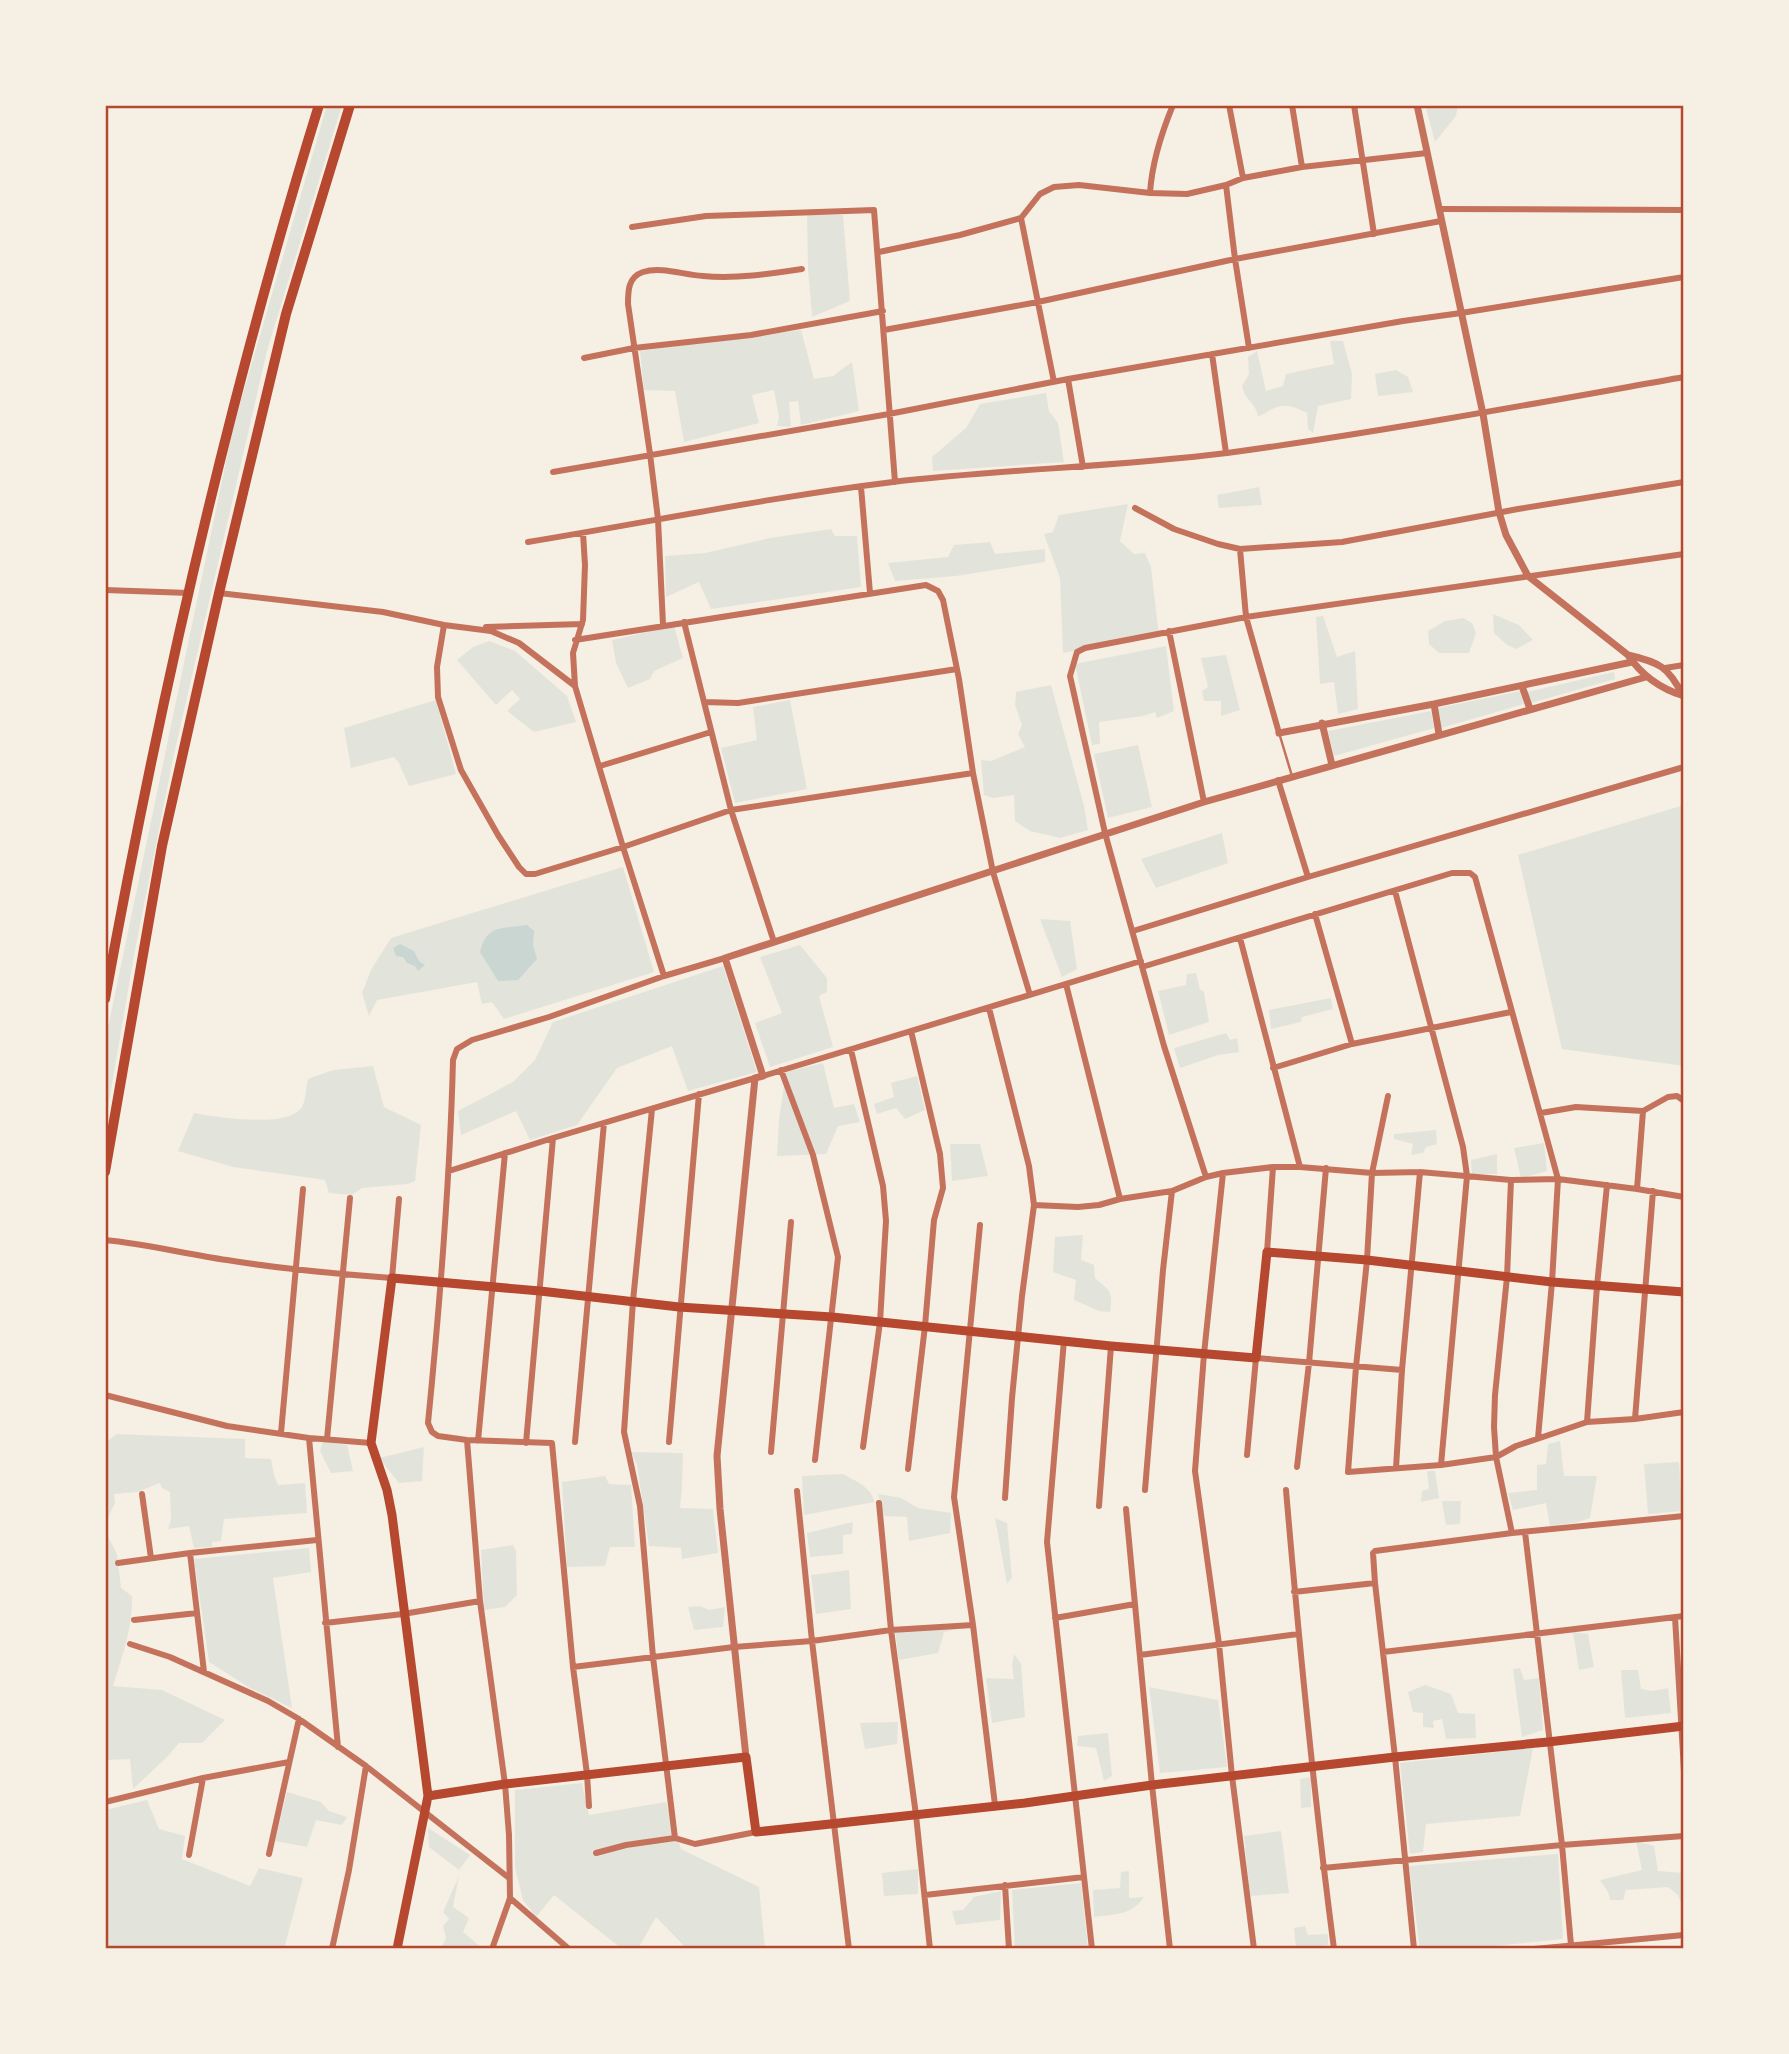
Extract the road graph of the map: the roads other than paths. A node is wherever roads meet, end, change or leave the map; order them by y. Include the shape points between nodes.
1 (319, 105) edge
2 (350, 105) edge
3 (1173, 105) edge
4 (1230, 105) edge
5 (1292, 105) edge
6 (1354, 105) edge
7 (1417, 105) edge
8 (1427, 153) junction
9 (1363, 159) junction
10 (1302, 167) junction
11 (1243, 178) junction
12 (1226, 185) junction
13 (1150, 193) junction
14 (1438, 209) junction
15 (1684, 210) edge
16 (1021, 218) junction
17 (1441, 222) junction
18 (632, 227) dead end
19 (1374, 234) junction
20 (879, 252) junction
21 (1235, 259) junction
22 (802, 269) dead end
23 (1684, 277) edge
24 (1038, 302) junction
25 (883, 311) junction
26 (1461, 313) junction
27 (884, 330) junction
28 (634, 348) junction
29 (1249, 348) junction
30 (1212, 354) junction
31 (584, 358) dead end
32 (1684, 377) edge
33 (1068, 379) junction
34 (1055, 382) junction
35 (889, 414) junction
36 (1482, 414) junction
37 (1226, 453) junction
38 (650, 454) junction
39 (1083, 467) junction
40 (553, 472) dead end
41 (895, 482) junction
42 (1684, 482) edge
43 (861, 487) junction
44 (1135, 508) dead end
45 (1499, 512) junction
46 (658, 519) junction
47 (583, 533) junction
48 (528, 542) dead end
49 (1240, 549) junction
50 (1684, 554) edge
51 (1528, 576) junction
52 (105, 590) edge
53 (189, 593) junction
54 (219, 593) junction
55 (870, 593) junction
56 (1246, 617) junction
57 (684, 622) junction
58 (582, 624) junction
59 (444, 625) junction
60 (663, 625) junction
61 (479, 628) junction
62 (1169, 631) junction
63 (576, 640) junction
64 (1630, 659) junction
65 (1684, 664) edge
66 (1665, 668) junction
67 (957, 669) junction
68 (1646, 677) junction
69 (575, 686) junction
70 (1522, 686) junction
71 (1684, 696) edge
72 (704, 702) junction
73 (1434, 704) junction
74 (1530, 709) junction
75 (1322, 723) junction
76 (710, 732) junction
77 (1279, 733) junction
78 (1438, 734) junction
79 (1332, 765) junction
80 (600, 766) junction
81 (1684, 767) edge
82 (973, 773) junction
83 (1292, 776) junction
84 (1278, 780) junction
85 (1204, 802) junction
86 (731, 810) junction
87 (1105, 833) junction
88 (623, 847) junction
89 (992, 872) junction
90 (1308, 877) junction
91 (1395, 891) junction
92 (1315, 914) junction
93 (1133, 931) junction
94 (1240, 938) junction
95 (774, 943) junction
96 (725, 958) junction
97 (1142, 964) junction
98 (664, 976) junction
99 (1066, 984) junction
100 (1030, 995) junction
101 (105, 999) edge
102 (989, 1008) junction
103 (1511, 1012) junction
104 (1431, 1028) junction
105 (911, 1031) junction
106 (1352, 1044) junction
107 (851, 1049) junction
108 (1273, 1068) junction
109 (781, 1070) junction
110 (759, 1077) junction
111 (699, 1094) junction
112 (1388, 1097) dead end
113 (1684, 1101) edge
114 (652, 1109) junction
115 (1643, 1111) junction
116 (1541, 1113) junction
117 (604, 1123) junction
118 (553, 1138) junction
119 (505, 1153) junction
120 (1273, 1167) junction
121 (1300, 1167) junction
122 (1326, 1168) junction
123 (450, 1171) junction
124 (105, 1172) edge
125 (1223, 1172) junction
126 (1372, 1172) junction
127 (1420, 1172) junction
128 (1467, 1176) junction
129 (1206, 1177) junction
130 (1558, 1179) junction
131 (1511, 1180) junction
132 (1607, 1185) junction
133 (303, 1189) dead end
134 (1637, 1189) junction
135 (1172, 1191) junction
136 (1653, 1191) junction
137 (1684, 1197) edge
138 (350, 1198) dead end
139 (399, 1199) dead end
140 (1120, 1199) junction
141 (1034, 1205) junction
142 (792, 1222) dead end
143 (980, 1225) dead end
144 (105, 1240) edge
145 (1267, 1252) junction
146 (1318, 1257) junction
147 (1367, 1260) junction
148 (1413, 1266) junction
149 (294, 1269) junction
150 (1459, 1270) junction
151 (343, 1275) junction
152 (1507, 1277) junction
153 (392, 1278) junction
154 (1552, 1282) junction
155 (442, 1283) junction
156 (1597, 1286) junction
157 (492, 1287) junction
158 (1646, 1289) junction
159 (540, 1291) junction
160 (1684, 1292) edge
161 (589, 1297) junction
162 (633, 1301) junction
163 (679, 1307) junction
164 (732, 1310) junction
165 (785, 1313) junction
166 (832, 1317) junction
167 (880, 1322) junction
168 (925, 1326) junction
169 (971, 1332) junction
170 (1018, 1336) junction
171 (1064, 1340) junction
172 (1111, 1346) junction
173 (1156, 1350) junction
174 (1204, 1354) junction
175 (1256, 1358) junction
176 (1309, 1363) junction
177 (1356, 1367) junction
178 (1402, 1370) junction
179 (105, 1395) edge
180 (1684, 1412) edge
181 (1635, 1419) junction
182 (1587, 1422) junction
183 (281, 1433) junction
184 (309, 1438) junction
185 (1538, 1438) junction
186 (327, 1439) junction
187 (467, 1440) junction
188 (478, 1441) junction
189 (575, 1442) dead end
190 (668, 1442) dead end
191 (371, 1443) junction
192 (526, 1443) junction
193 (863, 1447) dead end
194 (771, 1452) dead end
195 (1247, 1455) dead end
196 (1496, 1457) junction
197 (815, 1460) dead end
198 (1441, 1465) junction
199 (1297, 1467) dead end
200 (1396, 1468) junction
201 (908, 1469) dead end
202 (1145, 1490) dead end
203 (1286, 1490) dead end
204 (797, 1491) dead end
205 (142, 1494) dead end
206 (1005, 1498) dead end
207 (878, 1503) dead end
208 (1099, 1506) dead end
209 (1126, 1509) dead end
210 (1684, 1516) edge
211 (1525, 1532) junction
212 (1512, 1533) junction
213 (317, 1540) junction
214 (190, 1553) junction
215 (151, 1558) junction
216 (118, 1563) dead end
217 (1375, 1583) junction
218 (1294, 1592) junction
219 (480, 1601) junction
220 (1135, 1604) junction
221 (197, 1613) junction
222 (404, 1614) junction
223 (1684, 1616) edge
224 (1675, 1617) junction
225 (1055, 1618) junction
226 (134, 1620) dead end
227 (325, 1622) junction
228 (973, 1625) junction
229 (891, 1630) junction
230 (1298, 1634) junction
231 (1537, 1634) junction
232 (812, 1641) junction
233 (130, 1644) dead end
234 (1219, 1644) junction
235 (734, 1647) junction
236 (1383, 1653) junction
237 (1140, 1655) junction
238 (653, 1657) junction
239 (573, 1667) junction
240 (204, 1672) junction
241 (299, 1719) junction
242 (1683, 1726) edge
243 (1548, 1742) junction
244 (338, 1747) junction
245 (746, 1757) junction
246 (1395, 1757) junction
247 (289, 1762) junction
248 (366, 1766) junction
249 (667, 1767) junction
250 (1312, 1767) junction
251 (1684, 1771) edge
252 (587, 1774) junction
253 (1231, 1776) junction
254 (204, 1779) junction
255 (505, 1784) junction
256 (1152, 1785) junction
257 (428, 1796) junction
258 (1075, 1796) junction
259 (105, 1802) edge
260 (995, 1805) junction
261 (589, 1806) dead end
262 (425, 1814) junction
263 (916, 1815) junction
264 (835, 1824) junction
265 (756, 1832) junction
266 (1684, 1836) edge
267 (675, 1838) junction
268 (1562, 1845) junction
269 (596, 1853) dead end
270 (269, 1854) dead end
271 (189, 1855) dead end
272 (1405, 1859) junction
273 (1323, 1868) junction
274 (1084, 1877) junction
275 (509, 1878) junction
276 (1004, 1885) junction
277 (925, 1895) junction
278 (510, 1898) junction
279 (1684, 1935) edge
280 (1576, 1946) edge
281 (332, 1949) edge
282 (397, 1949) edge
283 (492, 1949) edge
284 (569, 1949) edge
285 (849, 1949) edge
286 (930, 1949) edge
287 (1009, 1949) edge
288 (1092, 1949) edge
289 (1170, 1949) edge
290 (1254, 1949) edge
291 (1334, 1949) edge
292 (1414, 1949) edge
293 (1534, 1949) edge

1 - 53 highway via 230,415
2 - 54 highway via 286,314
3 - 13 street via 1159,140
4 - 11 street
5 - 10 street
6 - 9 street
7 - 8 street
8 - 9 street
8 - 14 street
9 - 10 street
9 - 19 street
10 - 11 street
11 - 12 street
12 - 13 street via 1187,194
12 - 21 street
13 - 16 street via 1079,185 1054,187 1040,194
14 - 15 street
14 - 17 street
16 - 20 street
16 - 24 street
17 - 19 street
17 - 26 street
18 - 20 street via 706,216 874,210
19 - 21 street
20 - 25 street
21 - 24 street
21 - 29 street
22 - 28 street via 751,276 642,272 628,288
23 - 26 street
24 - 27 street
24 - 34 street
25 - 27 street
25 - 28 street via 751,335
26 - 29 street
26 - 36 street
27 - 35 street
28 - 31 street
28 - 38 street
29 - 30 street
30 - 33 street
30 - 37 street
32 - 36 street
33 - 34 street
33 - 39 street
34 - 35 street
35 - 38 street
35 - 41 street
36 - 37 street
36 - 45 street
37 - 39 street
38 - 40 street
38 - 46 street
39 - 41 street
41 - 43 street
42 - 45 street
43 - 46 street
43 - 55 street
44 - 49 street via 1174,529
45 - 49 street via 1342,542
45 - 51 street
46 - 47 street
46 - 60 street
47 - 48 street
47 - 58 street
49 - 56 street
50 - 51 street
51 - 56 street
51 - 64 street
52 - 53 street
53 - 101 highway via 133,844
54 - 59 street via 383,612
54 - 124 highway via 162,846
55 - 57 street
55 - 67 street via 926,584 938,591
56 - 62 street
56 - 77 street
57 - 60 street
57 - 72 street
58 - 61 street
58 - 63 street
59 - 61 street
59 - 88 street via 438,697 461,770 519,867 526,874 535,874
60 - 63 street
61 - 69 street via 519,643
62 - 85 street
62 - 87 street via 1085,648 1077,652 1071,668
63 - 69 street
64 - 66 street
64 - 68 street
64 - 70 street
65 - 66 street
66 - 71 street
67 - 72 street via 738,703
67 - 82 street
68 - 71 street
68 - 74 street
69 - 80 street
70 - 73 street
70 - 74 street
72 - 76 street
73 - 75 street
73 - 78 street
74 - 78 street
75 - 77 street
75 - 79 street
76 - 80 street
76 - 86 street
77 - 83 lane
78 - 79 street
79 - 83 street
80 - 88 street
81 - 90 street
82 - 86 street
82 - 89 street
83 - 84 street
84 - 85 street
84 - 90 street
85 - 87 street
86 - 88 street
86 - 95 street
87 - 89 street
87 - 93 street
88 - 98 street
89 - 95 street
89 - 100 street
90 - 93 street
91 - 92 street
91 - 103 street via 1452,873 1475,877
91 - 104 street
92 - 94 street
92 - 106 street
93 - 97 street
94 - 97 street
94 - 108 street
95 - 96 street
96 - 98 street
96 - 110 street
97 - 99 street
97 - 129 street
98 - 123 street via 457,1049
99 - 100 street
99 - 140 street
100 - 102 street
102 - 105 street
102 - 141 street via 1029,1167
103 - 104 street
103 - 116 street
104 - 106 street
104 - 128 street
105 - 107 street
105 - 168 street via 940,1154 943,1188 934,1220
106 - 108 street
107 - 109 street
107 - 167 street via 883,1186 886,1221
108 - 121 street
109 - 110 street
109 - 166 street via 813,1155 838,1257
110 - 111 street
110 - 164 street
111 - 114 street
111 - 163 street
112 - 126 street
113 - 115 street via 1668,1097
114 - 117 street
114 - 162 street
115 - 116 street via 1576,1107
115 - 134 street
116 - 130 street
117 - 118 street
117 - 161 street
118 - 119 street
118 - 159 street
119 - 123 street
119 - 157 street
120 - 121 street
120 - 125 street
120 - 145 street
121 - 122 street
122 - 126 street
122 - 146 street
123 - 155 street
125 - 129 street
125 - 174 street
126 - 127 street
126 - 147 street
127 - 128 street
127 - 148 street
128 - 131 street
128 - 150 street
129 - 135 street
130 - 131 street
130 - 132 street
130 - 154 street
131 - 152 street
132 - 134 street
132 - 156 street
133 - 149 street
134 - 136 street
135 - 140 street
135 - 173 street
136 - 137 street
136 - 158 street
138 - 151 street
139 - 153 street
140 - 141 street via 1078,1207
141 - 170 street
142 - 165 street
143 - 169 street
144 - 149 street
145 - 146 main road
145 - 175 main road
146 - 147 main road
146 - 176 street
147 - 148 main road
147 - 177 street
148 - 150 main road
148 - 178 street
149 - 151 street
149 - 183 street
150 - 152 main road
150 - 198 street
151 - 153 street
151 - 186 street
152 - 154 main road
152 - 196 street via 1495,1395
153 - 155 main road
153 - 191 main road
154 - 156 main road
154 - 185 street
155 - 157 main road
155 - 187 street via 428,1423 438,1436
156 - 158 main road
156 - 182 street
157 - 159 main road
157 - 188 street
158 - 160 main road
158 - 181 street
159 - 161 main road
159 - 192 street
161 - 162 main road
161 - 189 street
162 - 163 main road
162 - 238 street via 624,1432 640,1506
163 - 164 main road
163 - 190 street
164 - 165 main road
164 - 235 street via 717,1456
165 - 166 main road
165 - 194 street
166 - 167 main road
166 - 197 street
167 - 168 main road
167 - 193 street
168 - 169 main road
168 - 201 street
169 - 170 main road
169 - 228 street via 954,1486
170 - 171 main road
170 - 206 street
171 - 172 main road
171 - 225 street via 1047,1531
172 - 173 main road
172 - 208 street
173 - 174 main road
173 - 202 street
174 - 175 main road
174 - 234 street via 1195,1471
175 - 176 street
175 - 195 street
176 - 177 street
176 - 199 street
177 - 178 street
177 - 200 street via 1348,1472
178 - 200 street
179 - 183 street via 227,1426
180 - 181 street
181 - 182 street
182 - 185 street
183 - 184 street
184 - 186 street
184 - 213 street
185 - 196 street
186 - 191 street
187 - 188 street
187 - 219 street
188 - 192 street
191 - 222 main road via 389,1503
192 - 239 street via 552,1443
196 - 198 street
196 - 212 street
198 - 200 street
203 - 218 street
204 - 232 street
205 - 215 street
207 - 229 street
209 - 220 street
210 - 211 street
211 - 212 street
211 - 231 street
212 - 217 street via 1375,1552
213 - 214 street
213 - 227 street
214 - 215 street
214 - 221 street
215 - 216 street
217 - 218 street
217 - 236 street
218 - 230 street
219 - 222 street
219 - 255 street
220 - 225 street
220 - 237 street
221 - 226 street
221 - 240 street
222 - 227 street
222 - 257 main road
223 - 224 street
224 - 231 street
224 - 242 street
225 - 258 street
227 - 244 street
228 - 229 street
228 - 260 street
229 - 232 street
229 - 263 street
230 - 234 street
230 - 250 street
231 - 236 street
231 - 243 street
232 - 235 street
232 - 264 street
233 - 240 street
234 - 237 street
234 - 253 street
235 - 238 street
235 - 245 street
236 - 246 street
237 - 256 street
238 - 239 street
238 - 249 street
239 - 252 street
240 - 241 street
241 - 244 street
241 - 247 street
242 - 243 main road
242 - 251 street
243 - 246 main road
243 - 268 street
244 - 248 street
245 - 249 main road
245 - 265 main road
246 - 250 main road
246 - 272 street
247 - 254 street
247 - 270 street
248 - 262 street
248 - 281 street
249 - 252 main road
249 - 267 street
250 - 253 main road
250 - 273 street
252 - 255 main road
252 - 261 street
253 - 256 main road
253 - 290 street
254 - 259 street
254 - 271 street
255 - 257 main road
255 - 275 street
256 - 258 main road
256 - 289 street
257 - 262 main road
258 - 260 main road
258 - 274 street
260 - 263 main road
262 - 275 street
262 - 282 main road
263 - 264 main road
263 - 277 street
264 - 265 main road
264 - 285 street
265 - 267 street via 695,1844
266 - 268 street
267 - 269 street
268 - 272 street
268 - 280 street
272 - 273 street
272 - 292 street
273 - 291 street
274 - 276 street
274 - 288 street
275 - 278 street
276 - 277 street
276 - 287 street
277 - 286 street
278 - 283 street
278 - 284 street
279 - 280 street
280 - 293 street

